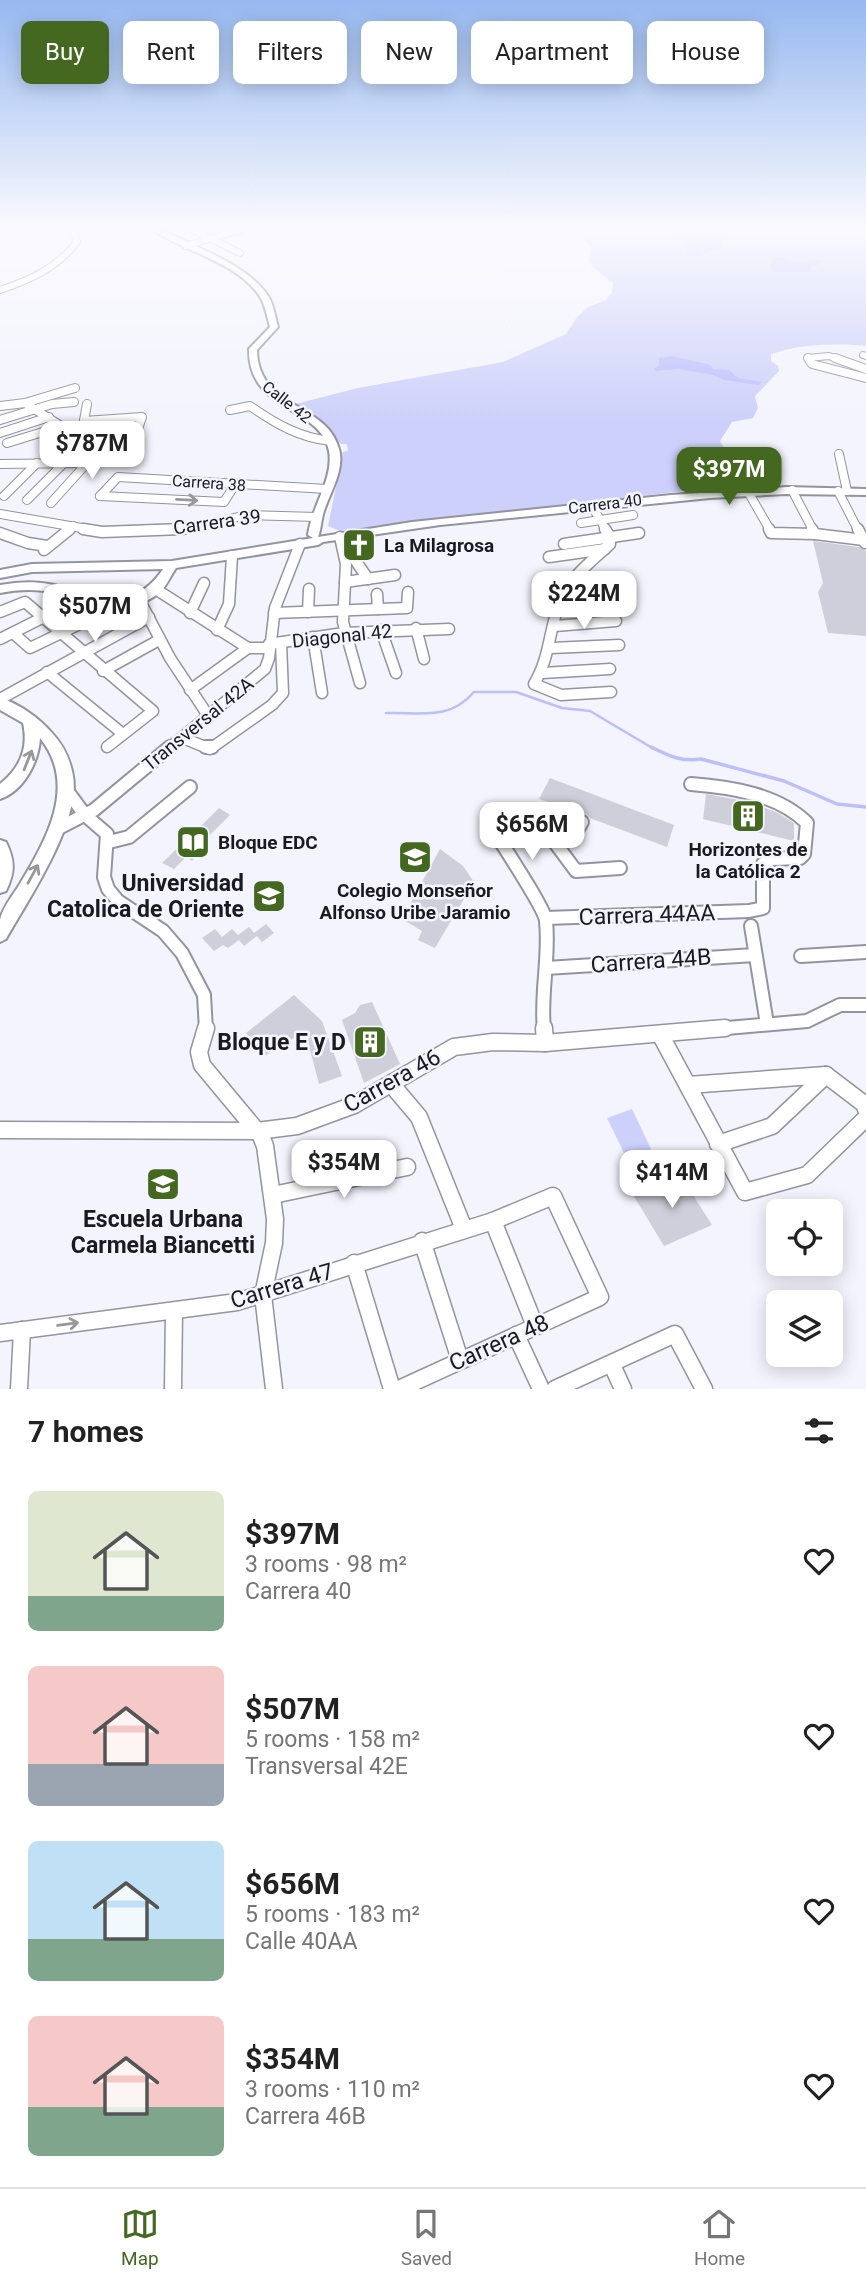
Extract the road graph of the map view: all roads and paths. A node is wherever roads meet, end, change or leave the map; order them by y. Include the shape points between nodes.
1 (259, 291) edge
2 (866, 369) edge
3 (866, 378) edge
4 (75, 388) dead end
5 (74, 402) dead end
6 (25, 403) junction
7 (87, 404) dead end
8 (0, 406) edge
9 (38, 409) junction
10 (230, 410) dead end
11 (49, 417) junction
12 (0, 420) edge
13 (84, 421) junction
14 (65, 429) junction
15 (82, 431) junction
16 (0, 433) edge
17 (331, 441) junction
18 (7, 443) dead end
19 (839, 454) dead end
20 (37, 463) junction
21 (64, 463) junction
22 (0, 464) edge
23 (757, 469) dead end
24 (174, 480) junction
25 (235, 487) junction
26 (327, 489) junction
27 (792, 489) junction
28 (747, 490) junction
29 (764, 490) junction
30 (843, 491) junction
31 (866, 492) edge
32 (4, 495) dead end
33 (100, 496) joint
34 (164, 499) junction
35 (27, 500) dead end
36 (51, 503) dead end
37 (592, 506) junction
38 (0, 514) edge
39 (633, 515) dead end
40 (21, 517) junction
41 (317, 518) junction
42 (600, 520) junction
43 (581, 523) dead end
44 (73, 526) junction
45 (639, 533) dead end
46 (815, 534) junction
47 (4, 535) edge
48 (610, 537) junction
49 (324, 539) junction
50 (864, 539) edge
51 (564, 544) dead end
52 (606, 549) junction
53 (232, 556) junction
54 (549, 557) dead end
55 (172, 565) junction
56 (0, 574) edge
57 (395, 575) dead end
58 (614, 578) dead end
59 (368, 579) junction
60 (571, 581) junction
61 (204, 583) dead end
62 (345, 583) junction
63 (0, 589) edge
64 (309, 589) dead end
65 (157, 590) junction
66 (408, 592) dead end
67 (377, 594) dead end
68 (620, 599) dead end
69 (140, 601) junction
70 (559, 602) junction
71 (378, 609) junction
72 (0, 612) edge
73 (308, 612) junction
74 (343, 612) junction
75 (190, 613) junction
76 (274, 613) junction
77 (149, 617) junction
78 (42, 618) junction
79 (88, 620) dead end
80 (616, 621) dead end
81 (555, 626) junction
82 (416, 628) junction
83 (449, 629) dead end
84 (217, 630) junction
85 (381, 631) junction
86 (13, 633) junction
87 (344, 633) junction
88 (60, 634) junction
89 (313, 637) junction
90 (0, 639) edge
91 (159, 639) junction
92 (273, 645) junction
93 (619, 645) dead end
94 (248, 648) junction
95 (551, 648) junction
96 (81, 652) junction
97 (424, 659) dead end
98 (610, 669) dead end
99 (103, 671) junction
100 (47, 672) junction
101 (396, 673) dead end
102 (542, 673) junction
103 (360, 683) dead end
104 (190, 690) junction
105 (611, 692) dead end
106 (322, 693) dead end
107 (0, 701) edge
108 (209, 717) junction
109 (29, 718) junction
110 (123, 734) junction
111 (183, 738) junction
112 (107, 747) dead end
113 (691, 784) dead end
114 (190, 787) dead end
115 (68, 792) junction
116 (0, 793) edge
117 (102, 803) junction
118 (85, 815) junction
119 (582, 822) dead end
120 (102, 826) junction
121 (57, 829) junction
122 (552, 838) junction
123 (109, 842) junction
124 (0, 847) edge
125 (620, 868) dead end
126 (0, 886) edge
127 (546, 918) junction
128 (751, 926) dead end
129 (0, 934) edge
130 (866, 952) edge
131 (755, 955) junction
132 (801, 956) dead end
133 (546, 968) junction
134 (866, 1005) edge
135 (767, 1024) junction
136 (660, 1034) junction
137 (545, 1043) junction
138 (826, 1075) junction
139 (392, 1085) junction
140 (688, 1085) junction
141 (866, 1109) edge
142 (866, 1118) edge
143 (0, 1130) edge
144 (257, 1131) junction
145 (718, 1144) junction
146 (407, 1167) dead end
147 (273, 1195) junction
148 (493, 1221) junction
149 (464, 1230) junction
150 (422, 1241) junction
151 (354, 1263) junction
152 (262, 1295) junction
153 (600, 1297) joint
154 (174, 1311) junction
155 (536, 1326) junction
156 (22, 1330) junction
157 (0, 1333) edge
158 (516, 1335) junction
159 (460, 1360) junction
160 (612, 1365) junction
161 (19, 1389) edge
162 (173, 1389) edge
163 (274, 1389) edge
164 (393, 1389) edge
165 (399, 1389) edge
166 (541, 1389) edge
167 (555, 1389) edge
168 (624, 1389) edge
169 (704, 1389) edge

1 - 17 main road, Calle 42 via 274,327 253,349 254,374
2 - 3 street via 829,356 808,358 812,364
4 - 6 street
5 - 9 street
6 - 8 street
6 - 9 street
7 - 13 street
9 - 11 street
9 - 12 street
10 - 17 street via 248,405 285,430
11 - 14 street
11 - 16 street
13 - 15 street
13 - 15 street via 142,417 138,429
14 - 15 street
14 - 18 street
17 - 26 main road via 334,463
19 - 30 street
20 - 21 street
20 - 22 street
20 - 32 street
21 - 35 street
21 - 36 street via 87,463
23 - 29 street
24 - 25 street, Carrera 38
24 - 33 street, Carrera 38 via 116,477
24 - 34 street
25 - 26 street, Carrera 38
34 -> 25 street, Carrera 39 via 226,501
26 - 41 main road
27 - 29 main road, Carrera 40
27 - 30 main road, Carrera 40
27 - 46 street
28 - 29 main road, Carrera 40
28 - 37 main road, Carrera 40
28 - 46 street via 771,533
30 - 31 main road, Carrera 40
30 - 50 street
33 - 34 street, Carrera 39
37 - 42 street
37 - 49 main road, Carrera 40
38 - 40 street, Carrera 39
39 - 42 street
40 - 44 street, Carrera 39
40 - 47 street
41 - 44 street, Carrera 39 via 245,514 198,528 117,532
41 - 49 main road
42 - 43 street
42 - 48 street
44 - 47 street via 45,549
45 - 48 street
46 - 50 street
48 - 51 street
48 - 52 street
49 - 53 main road, Carrera 40
49 - 59 street
49 - 62 street
49 - 76 street, Transversal 42A
52 - 54 street
52 - 60 street
53 - 55 main road, Carrera 40
53 - 84 street via 227,617
55 - 56 main road, Carrera 40 via 32,568
55 - 65 main road
57 - 59 street
58 - 60 street
59 - 62 street
60 - 70 street
61 - 75 street
62 - 74 street
63 - 69 main road via 27,585
64 - 73 street
65 - 69 main road
65 - 75 street
66 - 71 street via 407,608
67 - 71 street
68 - 70 street
69 - 77 street
70 - 81 street
71 - 74 street
72 - 78 street via 23,602
73 - 74 street
73 - 76 street
74 - 87 street
75 - 84 street
76 - 92 street, Transversal 42A
77 - 91 street
77 - 96 street
78 - 86 street
78 - 88 street
79 - 88 street
80 - 81 street
81 - 95 street
82 - 83 street, Diagonal 42
82 - 85 street, Diagonal 42
82 - 97 street
84 - 94 street
85 - 87 street, Diagonal 42
85 - 101 street
86 - 88 street via 30,648
86 - 90 street
87 - 89 street, Diagonal 42
87 - 103 street
88 - 96 street
89 - 92 street, Diagonal 42
89 - 106 street
91 - 99 street
91 - 104 street
92 - 94 street, Diagonal 42
92 - 108 street, Transversal 42A via 265,669
92 - 111 street, Transversal 42A via 284,693 209,749
93 - 95 street
94 - 104 street
95 - 102 street
96 - 99 street
96 - 100 street
98 - 102 street
99 - 110 street via 153,711
100 - 107 street
100 - 110 street
102 - 105 street via 534,684 546,694
104 - 108 street
107 - 109 main road
108 - 111 street, Transversal 42A
109 - 115 main road via 57,744 68,772
116 -> 109 main road via 29,760 34,732
110 - 112 street
111 - 117 street, Transversal 42A
113 - 127 street, Carrera 44AA via 718,785 790,808 807,823 800,858 763,864 765,904 761,909
114 - 123 street via 129,837
115 - 118 street
115 - 121 main road
117 - 118 street, Transversal 42A
117 - 120 street
118 - 120 street
118 - 121 street, Transversal 42A
119 - 122 street via 578,830
120 - 123 street
129 -> 121 main road
122 - 125 street via 576,871
122 - 127 street via 533,813 489,823
123 - 144 street via 104,877 108,889 163,931 182,953 204,995 202,1065
124 - 126 main road via 5,861
127 - 133 street
128 - 131 street
130 - 132 street
131 - 133 street, Carrera 44B
131 - 135 street
133 - 137 street
134 - 135 street, Carrera 46 via 841,1005 807,1021
135 - 136 street, Carrera 46
136 - 137 street, Carrera 46
136 - 140 street
137 - 139 street, Carrera 46 via 454,1047
138 - 140 street
138 - 141 street
138 - 145 street via 772,1126
139 - 144 street, Carrera 46 via 311,1122
139 - 149 street via 419,1117
140 - 145 street
142 - 145 street via 807,1175 745,1192
143 - 144 street, Carrera 46
144 - 147 street via 265,1146
146 - 147 street
147 - 152 street via 274,1243
148 - 149 street, Carrera 47
148 - 153 street, Carrera 47 via 554,1196
148 - 155 street
149 - 150 street, Carrera 47
150 - 151 street, Carrera 47
150 - 159 street
151 - 152 street, Carrera 47
151 - 164 street
152 - 154 street, Carrera 47
152 - 163 street
153 - 155 street, Carrera 48
156 -> 154 street, Carrera 47
154 - 162 street
155 - 158 street, Carrera 48
156 - 157 street, Carrera 47
156 - 161 street
158 - 159 street, Carrera 48
158 - 166 street
159 - 165 street, Carrera 48
160 - 167 street
160 - 168 street
160 - 169 street via 675,1334

